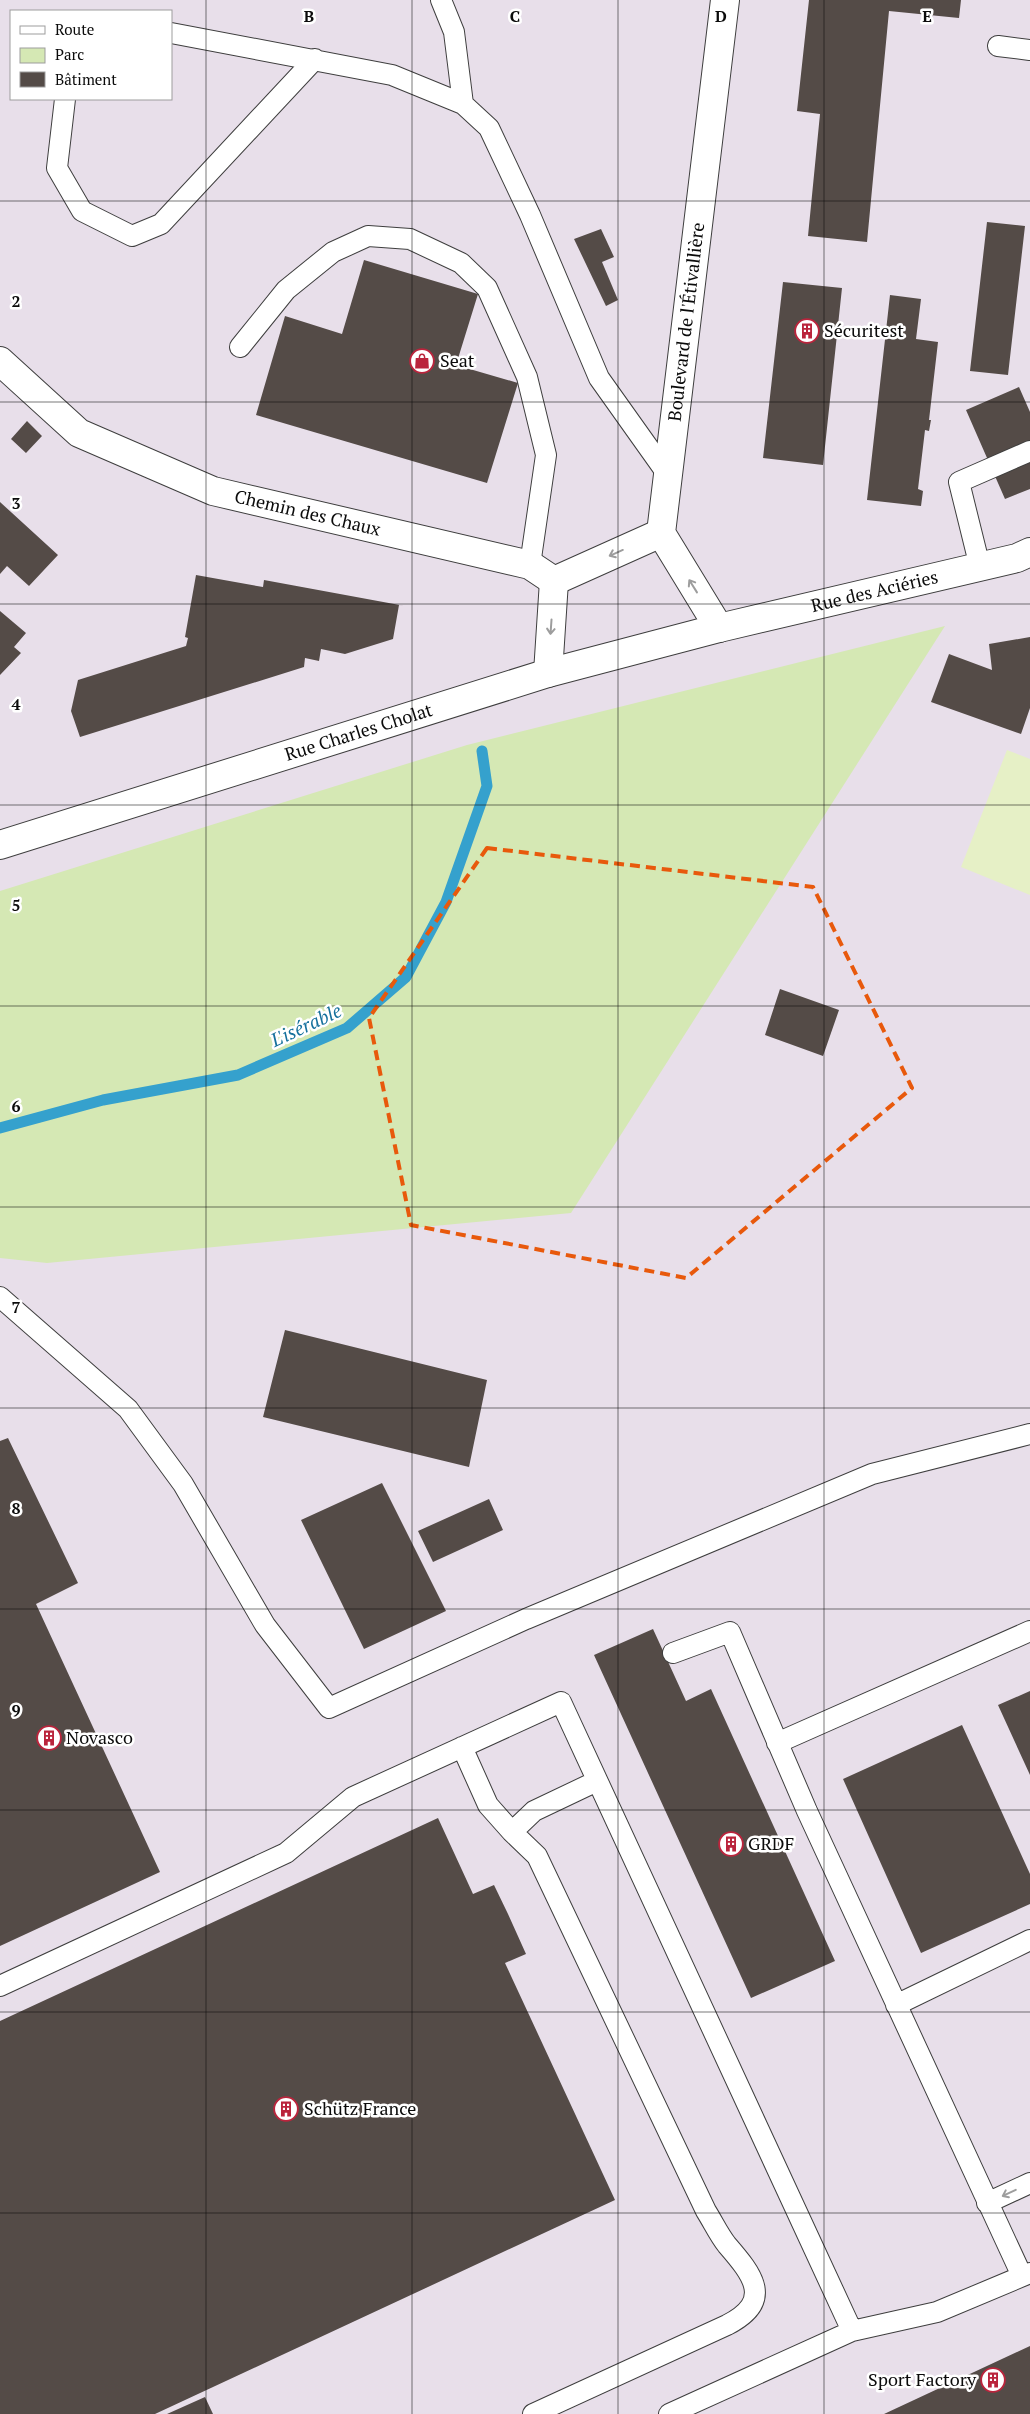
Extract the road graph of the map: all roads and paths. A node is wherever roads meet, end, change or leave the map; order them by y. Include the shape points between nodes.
1 (441, 0) edge
2 (725, 0) edge
3 (172, 33) edge
4 (998, 46) dead end
5 (1030, 50) edge
6 (315, 59) junction
7 (65, 100) edge
8 (464, 104) junction
9 (240, 347) dead end
10 (0, 361) edge
11 (1030, 451) edge
12 (668, 475) junction
13 (661, 533) junction
14 (1030, 552) edge
15 (530, 565) junction
16 (980, 567) junction
17 (554, 581) junction
18 (719, 628) junction
19 (548, 673) junction
20 (0, 845) edge
21 (0, 1297) edge
22 (1030, 1434) edge
23 (1030, 1630) edge
24 (672, 1653) dead end
25 (777, 1743) junction
26 (462, 1747) junction
27 (597, 1781) junction
28 (512, 1832) junction
29 (1030, 1940) edge
30 (0, 1986) edge
31 (896, 2005) junction
32 (1030, 2183) edge
33 (987, 2203) junction
34 (1026, 2275) edge
35 (852, 2331) junction
36 (533, 2414) edge
37 (669, 2414) edge

1 - 8 lane via 454,32
2 - 12 street, Boulevard de l'Étivallière
3 - 6 lane
4 - 5 lane
6 - 7 lane via 162,224 132,236 82,211 58,168
6 - 8 lane via 392,75
8 - 12 lane via 488,128 530,215 599,378
9 - 15 lane via 286,290 333,252 368,236 410,239 461,263 487,288 527,377 546,455
10 - 15 street, Chemin des Chaux via 79,433 213,491
11 - 16 lane via 959,482
12 - 13 street, Boulevard de l'Étivallière
13 -> 17 street
18 -> 13 street
14 - 16 street, Rue des Aciéries
15 - 17 street, Chemin des Chaux
16 - 18 street, Rue des Aciéries
17 -> 19 street
18 - 19 street, Rue Charles Cholat
19 - 20 street, Rue Charles Cholat
21 - 22 lane via 128,1409 182,1484 264,1625 329,1708 526,1619 872,1474
23 - 25 lane
24 - 25 lane via 730,1632
25 - 31 lane
26 - 27 lane via 561,1702
26 - 28 lane via 488,1805
26 - 30 lane via 353,1797 286,1853
27 - 28 lane via 534,1811
27 - 35 lane
28 - 36 lane via 537,1856 706,2211 726,2243 745,2264 755,2299 741,2318
29 - 31 lane
31 - 33 lane
32 -> 33 lane
33 - 34 lane
34 - 35 lane via 937,2312
35 - 37 lane

